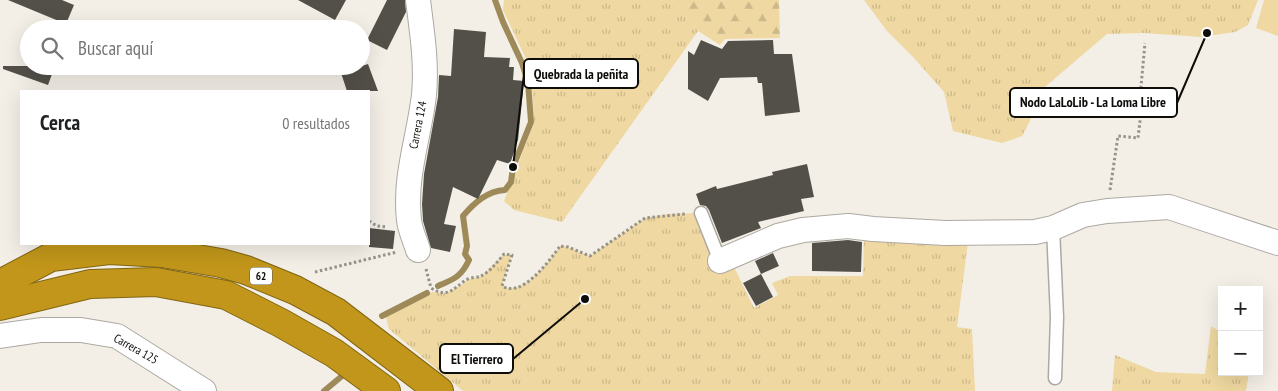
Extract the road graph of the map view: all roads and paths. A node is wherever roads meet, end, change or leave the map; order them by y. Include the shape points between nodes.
1 (418, 0) edge
2 (1145, 43) dead end
3 (1107, 211) junction
4 (701, 213) joint
5 (370, 222) edge
6 (405, 227) junction
7 (1053, 228) junction
8 (1278, 243) edge
9 (410, 250) junction
10 (720, 261) joint
11 (307, 274) dead end
12 (0, 284) edge
13 (0, 306) edge
14 (0, 336) edge
15 (1055, 378) dead end
16 (204, 391) edge
17 (386, 391) edge
18 (439, 391) edge

1 - 6 street, Carrera 124 via 426,68
2 - 3 path via 1138,138 1118,136
3 - 7 street via 1083,215
3 - 8 street via 1169,207
4 - 9 path via 645,218 590,256 560,246 544,268 514,289 502,286 512,255 504,254 482,276 466,280 454,290 438,292 431,288 425,267
4 - 10 lane
5 - 6 path via 377,226
6 - 9 street, Carrera 124
7 - 10 street via 1035,232 944,233 838,226 778,236
7 - 15 lane via 1058,333
9 - 11 path
12 - 18 highway, 62 via 50,257 109,250 162,253 220,263 287,287 336,312
13 - 17 highway via 90,284 156,282 226,295 334,353
14 - 16 street, Carrera 125 via 41,330 81,330 117,336

